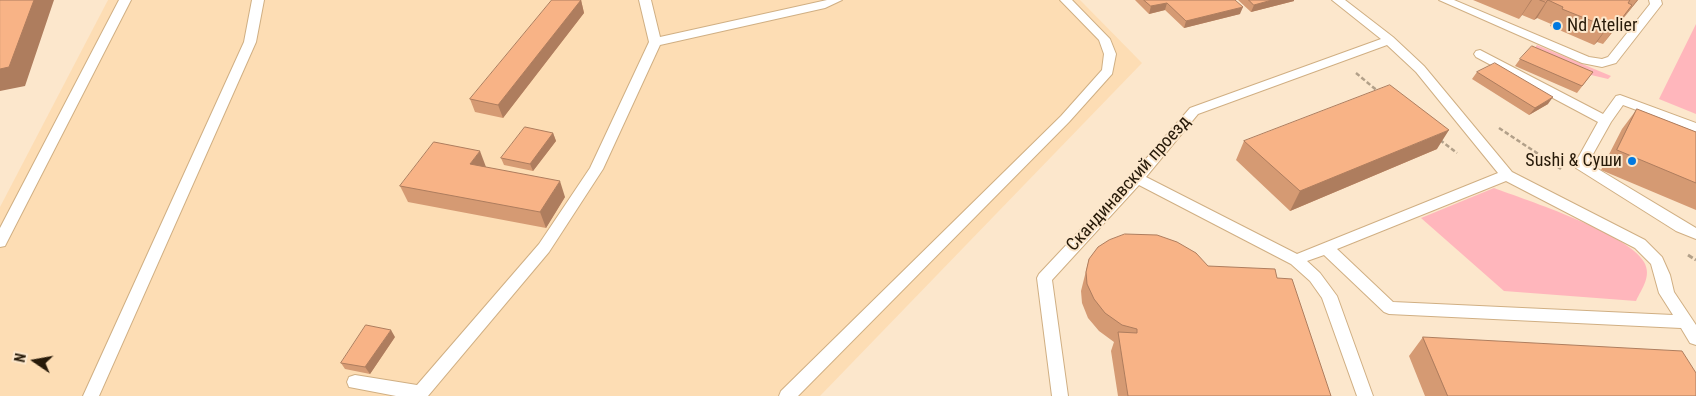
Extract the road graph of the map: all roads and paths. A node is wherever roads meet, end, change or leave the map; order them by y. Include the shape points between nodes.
1 (125, 0) edge
2 (258, 0) edge
3 (645, 0) edge
4 (836, 0) edge
5 (1066, 0) edge
6 (1338, 0) edge
7 (1445, 0) edge
8 (1655, 0) edge
9 (1389, 40) junction
10 (655, 42) junction
11 (1480, 54) dead end
12 (1353, 72) dead end
13 (1385, 96) edge
14 (1605, 120) junction
15 (1491, 123) dead end
16 (1696, 128) edge
17 (1439, 139) edge
18 (1463, 157) dead end
19 (1565, 172) dead end
20 (1507, 175) junction
21 (1137, 178) junction
22 (1696, 234) edge
23 (0, 242) edge
24 (1326, 248) junction
25 (1688, 255) dead end
26 (1296, 260) junction
27 (1696, 260) edge
28 (1685, 322) junction
29 (1696, 338) edge
30 (355, 382) dead end
31 (419, 394) edge
32 (91, 396) edge
33 (787, 396) edge
34 (1060, 396) edge
35 (1366, 396) edge

1 - 23 lane
2 - 32 lane via 250,42
3 - 10 lane
4 - 10 lane
5 - 33 lane via 1104,39 1110,54 1108,71 1065,119
6 - 9 lane
7 - 8 lane via 1586,60 1602,63 1612,60 1656,4
9 - 20 lane via 1420,69
9 - 21 lane, Скандинавский проезд via 1194,111
10 - 31 lane via 596,169 544,248
11 - 14 lane
12 - 13 path
14 - 16 lane via 1620,99
14 - 22 lane via 1580,165
15 - 19 path
17 - 18 path
20 - 24 lane
20 - 28 lane via 1640,244 1657,261 1667,293
21 - 26 lane
21 - 34 lane, Скандинавский проезд via 1044,278
24 - 26 lane
24 - 28 lane via 1389,308
25 - 27 path
26 - 35 lane via 1315,277 1329,296
28 - 29 lane
30 - 31 lane

